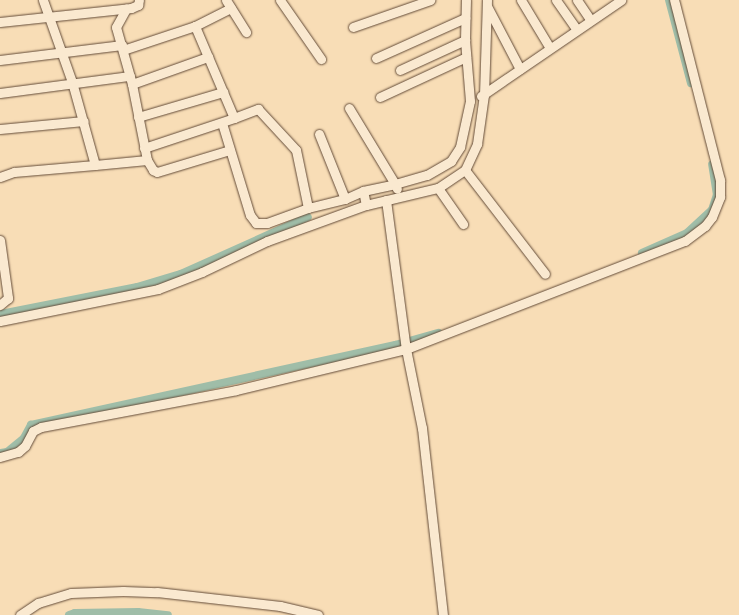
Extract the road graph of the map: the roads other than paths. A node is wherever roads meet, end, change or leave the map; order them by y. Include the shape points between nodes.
1 (43, 0) edge
2 (139, 0) edge
3 (226, 0) edge
4 (280, 0) edge
5 (430, 0) edge
6 (466, 0) edge
7 (521, 0) edge
8 (556, 0) edge
9 (577, 0) edge
10 (621, 0) edge
11 (674, 0) edge
12 (487, 3) edge
13 (231, 8) junction
14 (126, 9) junction
15 (49, 17) junction
16 (465, 18) junction
17 (590, 19) junction
18 (0, 22) edge
19 (195, 26) junction
20 (353, 27) dead end
21 (576, 29) junction
22 (246, 32) dead end
23 (466, 40) junction
24 (122, 48) junction
25 (550, 48) junction
26 (63, 52) junction
27 (208, 57) junction
28 (466, 57) junction
29 (376, 58) dead end
30 (321, 59) dead end
31 (0, 60) edge
32 (520, 69) junction
33 (400, 70) dead end
34 (131, 80) junction
35 (72, 82) junction
36 (223, 92) junction
37 (0, 93) edge
38 (484, 95) junction
39 (380, 97) dead end
40 (470, 101) junction
41 (349, 108) dead end
42 (138, 117) junction
43 (234, 118) junction
44 (84, 121) junction
45 (222, 123) junction
46 (0, 129) edge
47 (319, 134) dead end
48 (144, 148) junction
49 (230, 150) junction
50 (147, 160) junction
51 (95, 165) junction
52 (465, 170) junction
53 (0, 177) edge
54 (395, 184) junction
55 (438, 188) junction
56 (363, 192) junction
57 (400, 197) junction
58 (345, 199) junction
59 (386, 200) junction
60 (366, 205) junction
61 (308, 208) junction
62 (463, 224) dead end
63 (0, 240) edge
64 (545, 274) dead end
65 (0, 305) edge
66 (0, 321) edge
67 (405, 345) junction
68 (0, 457) edge
69 (20, 615) edge
70 (318, 615) edge
71 (443, 615) edge

1 - 15 street
2 - 14 street via 136,7
3 - 13 street
4 - 30 street
5 - 20 street
6 - 16 street
7 - 25 street
8 - 21 street
9 - 17 street
10 - 17 street
11 - 67 street via 720,173 718,204 705,226 685,241 650,256
12 - 32 street
12 - 38 street
13 - 19 street
13 - 22 street
14 - 15 street
14 - 24 street via 116,24
15 - 18 street
15 - 26 street
16 - 23 street
16 - 29 street
17 - 21 street
19 - 24 street
19 - 27 street
21 - 25 street
23 - 28 street
23 - 33 street
24 - 26 street
24 - 34 street
25 - 32 street
26 - 31 street
26 - 35 street
27 - 34 street
27 - 36 street
28 - 39 street
28 - 40 street
32 - 38 street
34 - 35 street
34 - 42 street
35 - 37 street
35 - 44 street
36 - 42 street
36 - 43 street
38 - 40 street
38 - 52 street via 477,144
40 - 54 street via 460,147 451,161 427,175
41 - 54 street
42 - 48 street
43 - 45 street
43 - 61 street via 258,109 296,150
44 - 46 street
44 - 51 street
45 - 48 street
45 - 49 street
47 - 58 street
48 - 50 street
49 - 50 street via 157,172
49 - 61 street via 250,214 256,223 268,223
50 - 51 street
51 - 53 street via 14,172
52 - 55 street
52 - 64 street
54 - 56 street
54 - 57 street
55 - 57 street
55 - 62 street
56 - 58 street
56 - 60 street
57 - 59 street
58 - 61 street
59 - 60 street
59 - 67 street
60 - 66 street via 268,241 202,272 158,289
63 - 65 street via 8,298
67 - 68 street via 236,390 41,427 33,431 25,446 18,452
67 - 71 street via 422,428
69 - 70 street via 38,603 71,593 123,591 156,592 280,606

